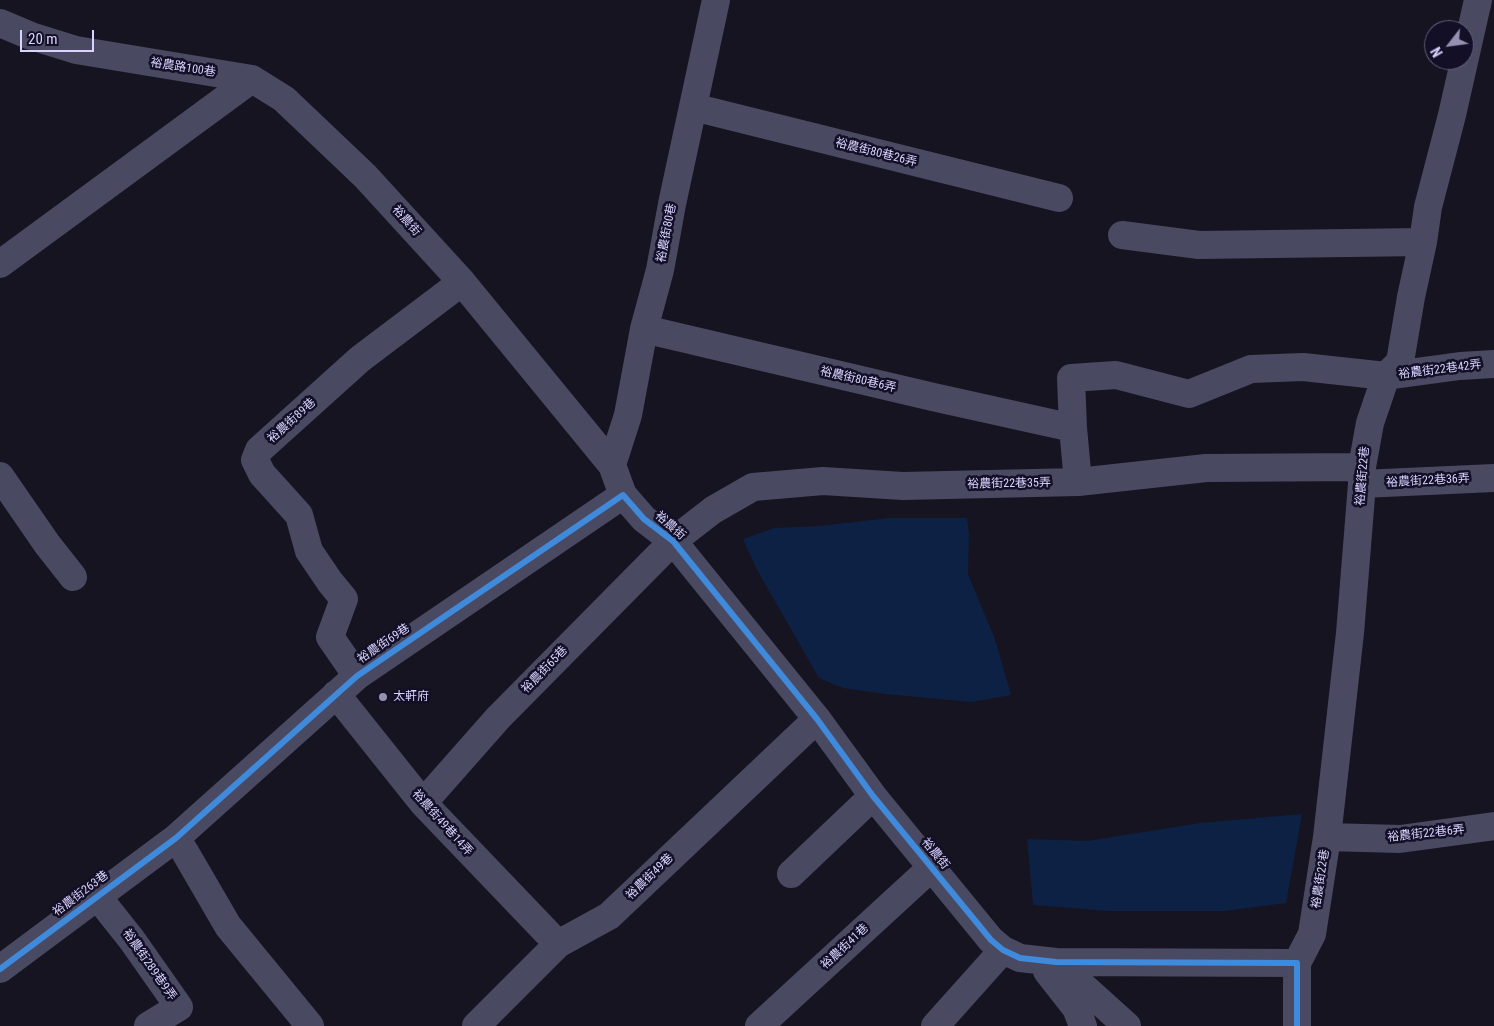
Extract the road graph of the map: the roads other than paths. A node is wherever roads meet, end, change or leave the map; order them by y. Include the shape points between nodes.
1 (716, 0) edge
2 (1478, 0) edge
3 (0, 23) edge
4 (252, 79) junction
5 (693, 107) junction
6 (1059, 198) dead end
7 (1122, 235) dead end
8 (1423, 242) junction
9 (0, 264) edge
10 (462, 282) junction
11 (644, 329) junction
12 (1494, 364) edge
13 (1386, 376) junction
14 (1073, 428) junction
15 (612, 465) junction
16 (0, 476) edge
17 (1362, 476) junction
18 (1494, 478) edge
19 (1078, 482) junction
20 (624, 495) junction
21 (673, 541) junction
22 (72, 577) dead end
23 (357, 676) junction
24 (336, 694) junction
25 (817, 719) junction
26 (874, 796) junction
27 (423, 803) junction
28 (1494, 826) edge
29 (1328, 837) junction
30 (176, 838) junction
31 (932, 867) junction
32 (791, 874) dead end
33 (97, 896) junction
34 (558, 944) junction
35 (1003, 950) junction
36 (1047, 961) junction
37 (1296, 963) junction
38 (0, 970) edge
39 (148, 1026) edge
40 (310, 1026) edge
41 (476, 1026) edge
42 (759, 1026) edge
43 (935, 1026) edge
44 (1083, 1026) edge
45 (1127, 1026) edge
46 (1296, 1026) edge

1 - 5 street, 裕農街80巷
2 - 8 street, 裕農街22巷 via 1428,207
3 - 4 street, 裕農路100巷 via 76,50
4 - 9 street
4 - 10 street, 裕農街 via 284,99 365,176
5 - 6 street, 裕農街80巷26弄
5 - 11 street, 裕農街80巷 via 660,270
7 - 8 street via 1199,246
8 - 13 street, 裕農街22巷 via 1400,362
10 - 15 street, 裕農街
10 - 23 street, 裕農街89巷 via 360,359 259,450 256,460 262,474 299,515 309,551 344,599 330,637
11 - 14 street, 裕農街80巷6弄
11 - 15 street, 裕農街80巷 via 628,415
12 - 13 street, 裕農街22巷42弄
13 - 14 street, 裕農街22巷42弄 via 1302,367 1251,370 1189,394 1116,375 1071,378
13 - 17 street, 裕農街22巷 via 1370,423
14 - 19 street
15 - 20 street, 裕農街
16 - 22 street
17 - 18 street, 裕農街22巷36弄
17 - 19 street, 裕農街22巷35弄 via 1206,468
17 - 29 street, 裕農街22巷 via 1350,632
19 - 21 street, 裕農街22巷35弄 via 903,486 823,481 753,487 712,510
20 - 21 street, 裕農街 via 644,519
20 - 23 street, 裕農街69巷
21 - 25 street, 裕農街
21 - 27 street, 裕農街65巷 via 498,718
23 - 24 street, 裕農街69巷
24 - 27 street, 裕農街49巷14弄
24 - 30 street, 裕農街69巷
25 - 26 street, 裕農街
25 - 34 street, 裕農街49巷 via 609,916
26 - 31 street, 裕農街
26 - 32 street
27 - 34 street, 裕農街49巷14弄
28 - 29 street, 裕農街22巷6弄 via 1400,839
29 - 37 street, 裕農街22巷 via 1312,934
30 - 33 street, 裕農街263巷
30 - 40 street via 228,926
31 - 35 street, 裕農街 via 991,940
31 - 42 street, 裕農街41巷
33 - 38 street, 裕農街263巷
33 - 39 street, 裕農街289巷9弄 via 179,1007
34 - 41 street, 裕農街49巷
35 - 36 street, 裕農街 via 1020,958
35 - 43 street
36 - 37 street, 裕農街
36 - 44 street via 1076,1008
36 - 45 street
37 - 46 street

